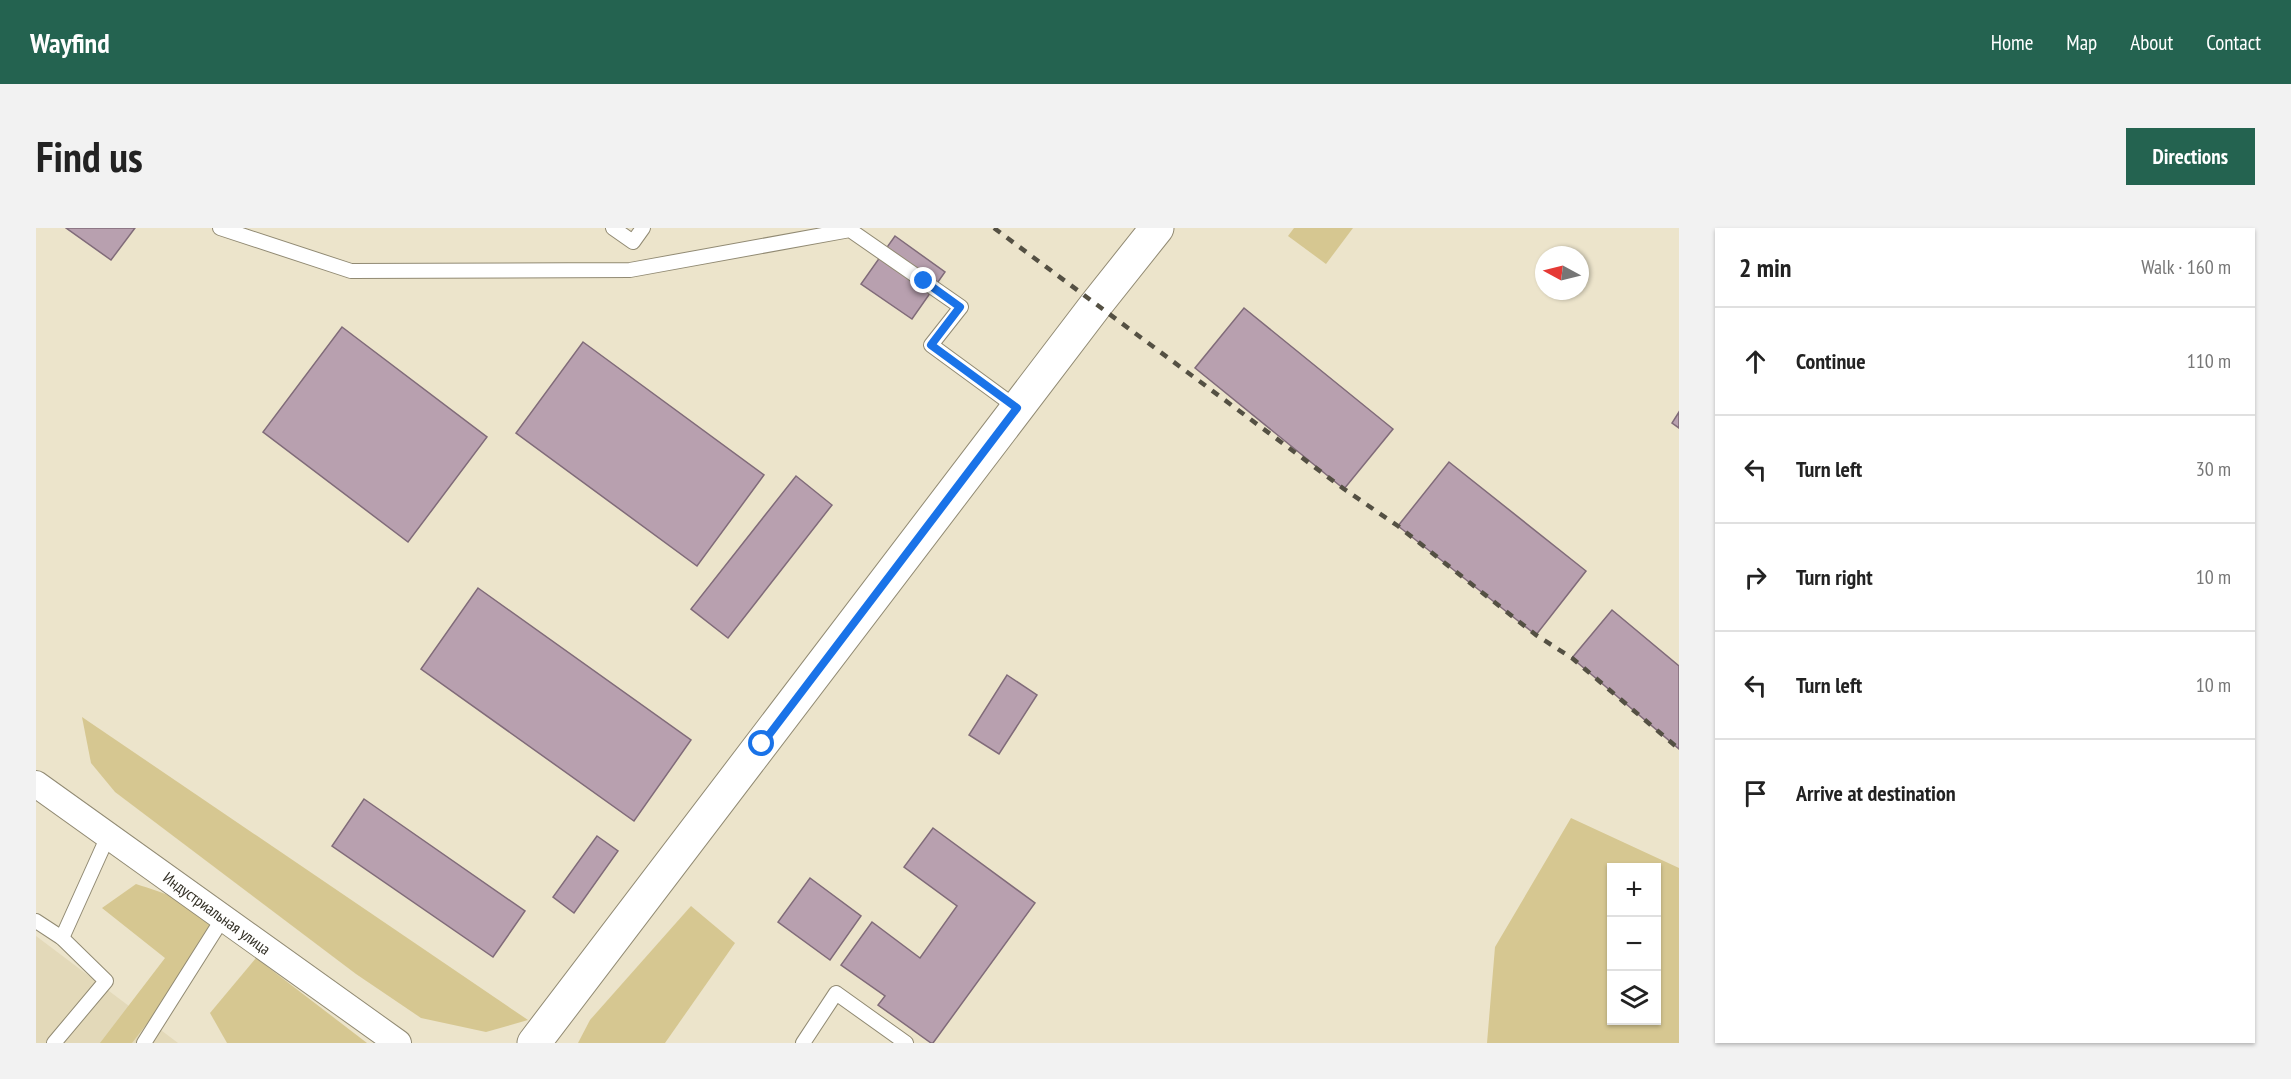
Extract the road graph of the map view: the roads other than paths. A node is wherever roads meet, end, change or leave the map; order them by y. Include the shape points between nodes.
1 (220, 228) edge
2 (613, 228) edge
3 (643, 228) edge
4 (1158, 228) edge
5 (849, 229) edge
6 (1017, 408) junction
7 (36, 784) edge
8 (108, 836) junction
9 (223, 918) junction
10 (36, 921) edge
11 (62, 938) junction
12 (54, 1043) edge
13 (144, 1043) edge
14 (398, 1043) edge
15 (534, 1043) edge
16 (803, 1043) edge
17 (906, 1043) edge

1 - 5 lane via 351,271 630,270
2 - 3 lane via 633,242
4 - 6 main road
5 - 6 lane via 960,307 931,345
6 - 15 main road
7 - 8 street, Индустриальная улица
8 - 9 street, Индустриальная улица
8 - 11 lane
9 - 13 lane
9 - 14 street, Индустриальная улица
10 - 11 lane
11 - 12 lane via 106,981
16 - 17 lane via 836,993

